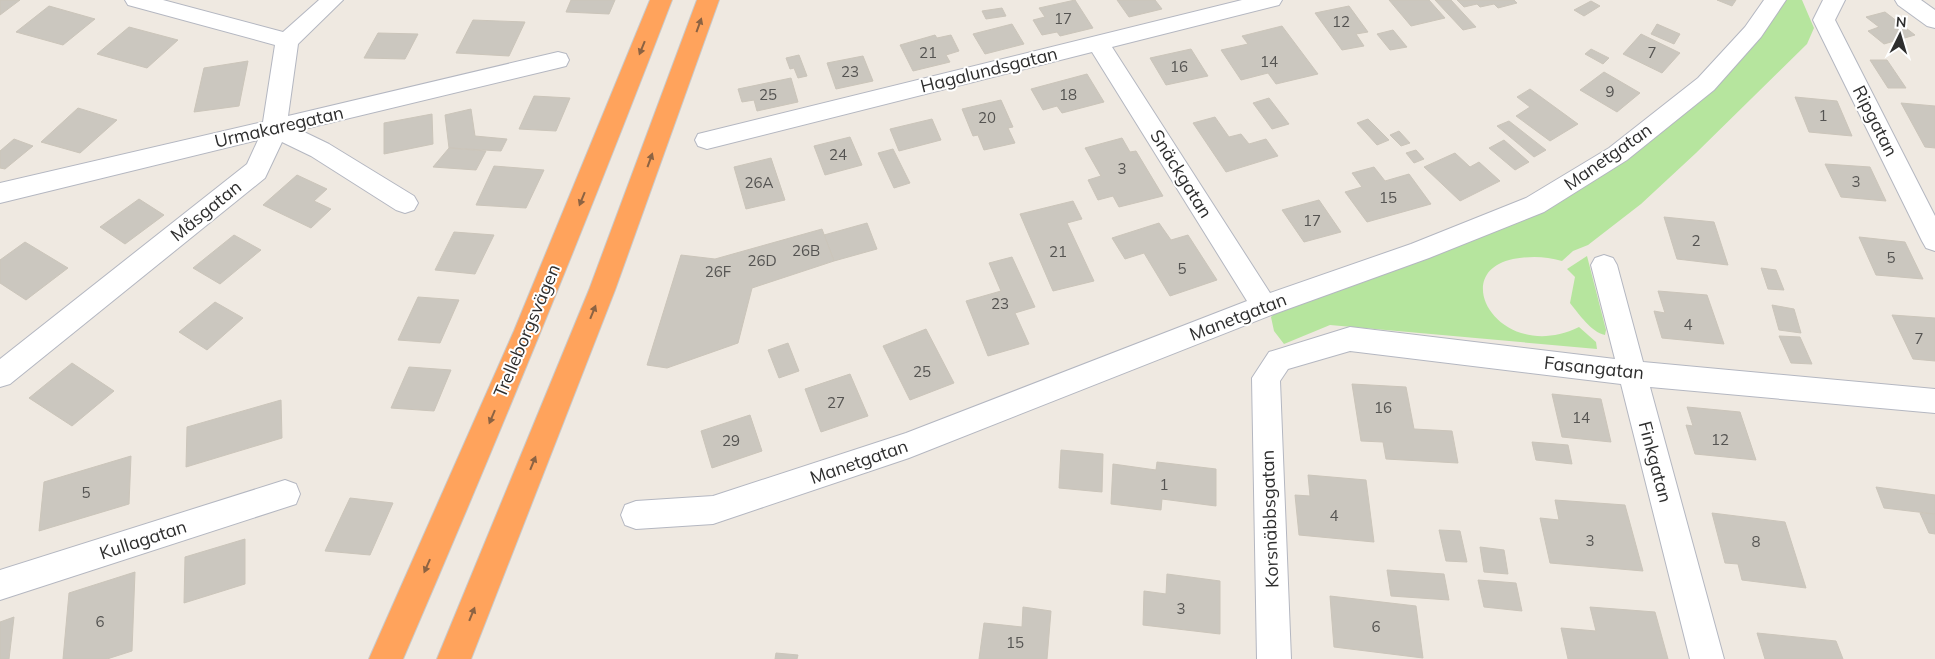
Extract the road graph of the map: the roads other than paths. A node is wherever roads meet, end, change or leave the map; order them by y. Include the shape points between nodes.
1 (136, 0) edge
2 (332, 0) edge
3 (661, 0) edge
4 (708, 0) edge
5 (1271, 0) edge
6 (1775, 0) edge
7 (1834, 0) edge
8 (1906, 0) edge
9 (1935, 21) edge
10 (287, 41) junction
11 (1098, 43) junction
12 (558, 60) dead end
13 (274, 128) junction
14 (707, 140) dead end
15 (0, 193) edge
16 (405, 204) dead end
17 (1935, 241) edge
18 (1604, 265) dead end
19 (1264, 306) junction
20 (1631, 373) junction
21 (0, 375) edge
22 (1266, 378) joint
23 (1935, 401) edge
24 (285, 494) dead end
25 (636, 515) dead end
26 (0, 585) edge
27 (386, 659) edge
28 (454, 659) edge
29 (1274, 659) edge
30 (1707, 659) edge

1 - 10 street
2 - 10 street
3 -> 27 highway, Trelleborgsvägen via 470,470
28 -> 4 highway via 602,290
5 - 11 street, Hagalundsgatan
6 - 19 street, Manetgatan via 1753,32 1706,84 1618,154 1535,206
7 - 17 street, Ripgatan via 1824,20
8 - 9 street
10 - 13 street, Måsgatan
11 - 14 street, Hagalundsgatan
11 - 19 street, Snäckgatan
12 - 13 street, Urmakaregatan
13 - 15 street, Urmakaregatan
13 - 16 street via 320,150
13 - 21 street, Måsgatan via 268,149 256,170
18 - 20 street, Finkgatan
19 - 25 street, Manetgatan via 909,445 714,510
20 - 22 street, Fasangatan via 1350,340 1279,360
20 - 23 street, Fasangatan
20 - 30 street, Finkgatan
22 - 29 street, Korsnäbbsgatan
24 - 26 street, Kullagatan

